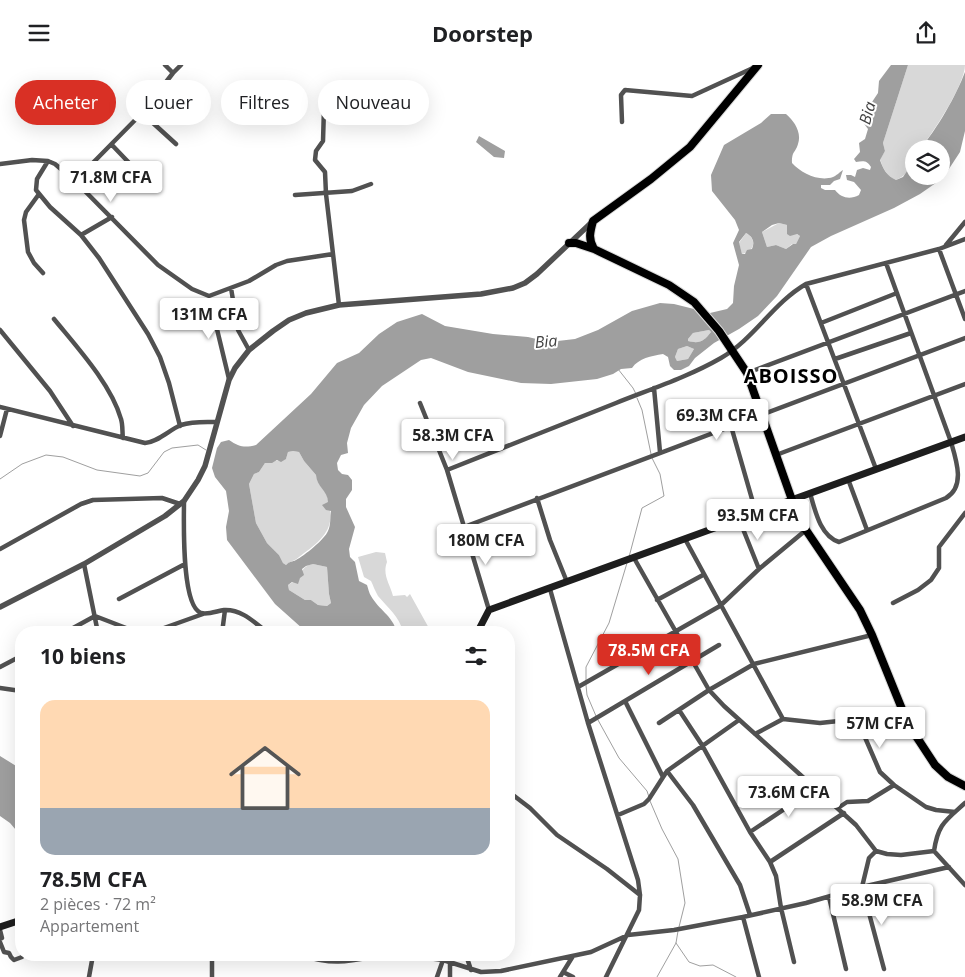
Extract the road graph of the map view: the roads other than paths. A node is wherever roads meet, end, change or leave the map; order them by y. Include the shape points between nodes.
1 (165, 65) edge
2 (181, 65) edge
3 (757, 66) edge
4 (173, 73) junction
5 (168, 80) edge
6 (622, 123) dead end
7 (131, 125) edge
8 (155, 125) edge
9 (323, 125) edge
10 (176, 144) dead end
11 (112, 145) junction
12 (48, 161) junction
13 (0, 164) edge
14 (134, 169) dead end
15 (75, 181) junction
16 (371, 184) dead end
17 (39, 194) junction
18 (326, 194) junction
19 (295, 195) dead end
20 (112, 217) junction
21 (593, 221) junction
22 (965, 221) edge
23 (81, 235) junction
24 (965, 239) edge
25 (569, 243) junction
26 (946, 246) junction
27 (594, 249) junction
28 (939, 249) junction
29 (333, 253) junction
30 (886, 263) junction
31 (43, 273) dead end
32 (806, 284) junction
33 (230, 288) junction
34 (965, 291) edge
35 (896, 293) junction
36 (956, 294) junction
37 (209, 296) junction
38 (340, 305) junction
39 (904, 313) junction
40 (54, 319) dead end
41 (965, 319) edge
42 (821, 323) junction
43 (0, 330) edge
44 (911, 333) junction
45 (965, 338) edge
46 (828, 343) junction
47 (730, 348) junction
48 (249, 350) junction
49 (919, 355) junction
50 (835, 359) junction
51 (747, 373) junction
52 (229, 380) junction
53 (844, 384) junction
54 (965, 384) edge
55 (654, 388) junction
56 (934, 395) junction
57 (420, 403) dead end
58 (0, 407) edge
59 (7, 409) junction
60 (762, 415) junction
61 (217, 422) junction
62 (860, 425) junction
63 (73, 426) junction
64 (180, 426) junction
65 (731, 426) junction
66 (0, 436) edge
67 (965, 437) edge
68 (123, 438) junction
69 (951, 442) junction
70 (660, 452) junction
71 (776, 455) junction
72 (876, 469) junction
73 (447, 470) junction
74 (848, 479) junction
75 (810, 493) junction
76 (537, 498) junction
77 (792, 500) junction
78 (182, 502) junction
79 (756, 513) junction
80 (965, 513) edge
81 (740, 519) junction
82 (464, 527) junction
83 (806, 529) junction
84 (867, 531) junction
85 (684, 539) junction
86 (0, 549) edge
87 (634, 558) junction
88 (84, 564) junction
89 (185, 564) junction
90 (759, 569) junction
91 (704, 575) junction
92 (568, 582) junction
93 (550, 589) junction
94 (119, 599) dead end
95 (657, 600) junction
96 (893, 603) dead end
97 (720, 606) junction
98 (0, 607) edge
99 (225, 610) junction
100 (489, 610) junction
101 (205, 613) junction
102 (95, 616) junction
103 (77, 626) edge
104 (97, 626) edge
105 (121, 626) edge
106 (169, 626) edge
107 (223, 626) edge
108 (258, 626) edge
109 (481, 626) edge
110 (675, 631) junction
111 (872, 635) junction
112 (719, 645) dead end
113 (15, 659) edge
114 (692, 661) junction
115 (754, 664) junction
116 (0, 667) edge
117 (578, 687) junction
118 (0, 689) edge
119 (15, 690) edge
120 (709, 690) junction
121 (625, 701) junction
122 (679, 710) junction
123 (904, 714) junction
124 (783, 719) junction
125 (857, 719) junction
126 (739, 720) junction
127 (588, 723) junction
128 (660, 723) dead end
129 (755, 734) junction
130 (702, 745) junction
131 (667, 771) junction
132 (663, 777) junction
133 (894, 785) junction
134 (965, 786) edge
135 (816, 788) junction
136 (515, 797) edge
137 (965, 803) edge
138 (838, 808) junction
139 (955, 812) junction
140 (844, 813) junction
141 (618, 815) junction
142 (750, 832) junction
143 (876, 851) junction
144 (934, 851) junction
145 (770, 862) junction
146 (949, 867) junction
147 (965, 885) edge
148 (862, 887) junction
149 (640, 895) junction
150 (829, 897) junction
151 (780, 908) junction
152 (750, 915) junction
153 (743, 917) junction
154 (15, 923) edge
155 (0, 929) edge
156 (628, 935) junction
157 (0, 941) edge
158 (573, 956) junction
159 (15, 960) edge
160 (92, 961) edge
161 (212, 961) edge
162 (323, 961) edge
163 (352, 961) edge
164 (443, 961) edge
165 (445, 961) edge
166 (468, 961) edge
167 (794, 962) dead end
168 (450, 963) junction
169 (846, 969) dead end
170 (884, 969) dead end
171 (472, 970) junction
172 (563, 972) junction
173 (89, 977) edge
174 (212, 977) edge
175 (437, 977) edge
176 (450, 977) edge
177 (560, 977) edge
178 (573, 977) edge
179 (606, 977) edge
180 (759, 977) edge

1 - 4 street
2 - 4 street
3 - 6 street via 692,96 625,91 621,95
3 - 21 highway via 690,147
4 - 5 street
7 - 11 street
8 - 10 street
9 - 18 street via 322,143 315,158 325,172
11 - 14 street
11 - 15 street
12 - 13 street
12 - 15 street
12 - 17 street via 37,179
15 - 20 street
16 - 18 street via 352,191
17 - 23 street
17 - 31 street via 24,220 28,251
18 - 19 street
18 - 29 street
20 - 23 street
20 - 37 street via 158,265 192,289
21 - 25 street
21 - 27 highway via 589,237
22 - 26 street
23 - 64 street via 99,258 160,357
24 - 26 street
25 - 27 highway
25 - 38 street via 537,274 513,288 481,294
26 - 28 street
27 - 47 highway via 669,285 694,302
28 - 30 street
28 - 36 street
29 - 33 street via 287,261
29 - 38 street
30 - 32 street
30 - 35 street
32 - 42 street
32 - 47 street
33 - 37 street
33 - 48 street via 238,330
34 - 36 street
35 - 39 street
35 - 42 street
36 - 39 street
36 - 41 street
37 - 52 street
38 - 48 street via 289,320
39 - 44 street
39 - 46 street
40 - 68 street via 93,367 116,406
42 - 46 street
43 - 63 street via 50,391
44 - 49 street
44 - 50 street
45 - 49 street
46 - 50 street
46 - 51 street
47 - 51 highway
47 - 55 street via 705,366
48 - 52 street
49 - 53 street
49 - 56 street
50 - 53 street
51 - 60 highway
52 - 61 street
53 - 60 street
53 - 62 street
54 - 56 street
55 - 70 street
55 - 73 street
56 - 62 street
56 - 69 street
57 - 73 street
58 - 59 street
59 - 63 street
59 - 66 street
60 - 65 street
60 - 71 highway
61 - 64 street via 194,421
61 - 78 street via 198,480
62 - 71 street
62 - 72 street
63 - 68 street
64 - 68 street via 149,443
65 - 70 street
65 - 79 street
67 - 69 main road
69 - 72 main road
69 - 84 street via 960,473 954,495
70 - 76 street
71 - 77 highway
72 - 74 main road
73 - 82 street
74 - 75 main road
74 - 84 street
75 - 77 main road
75 - 84 street via 820,524 836,542
76 - 82 street
76 - 92 street
77 - 79 main road
77 - 83 highway
78 - 86 street via 162,498 94,499
78 - 88 street via 165,516
78 - 89 street
79 - 81 main road
80 - 96 street via 939,547 939,568 931,580
81 - 85 main road
81 - 90 street
82 - 100 street
83 - 90 street
83 - 111 highway via 860,609
85 - 87 main road
85 - 91 street
87 - 92 main road
87 - 95 street
88 - 98 street
88 - 102 street
89 - 94 street
89 - 101 street via 192,601 200,613
90 - 97 street
91 - 95 street
91 - 97 street
92 - 93 main road
93 - 100 main road
93 - 117 street
95 - 110 street
97 - 110 street
97 - 115 street
99 - 101 street
99 - 107 street
99 - 108 street via 236,611
100 - 109 main road
101 - 106 street
102 - 103 street
102 - 104 street
102 - 105 street
110 - 114 street
110 - 117 street
111 - 115 street
111 - 123 highway
112 - 114 street
113 - 116 street
114 - 120 street
114 - 121 street
115 - 120 street
115 - 124 street
117 - 127 street
118 - 119 street
120 - 122 street
120 - 126 street
121 - 127 street
121 - 132 street
122 - 128 street
122 - 130 street
123 - 125 street
123 - 134 highway via 934,765
124 - 125 street via 820,723
124 - 129 street
125 - 133 street via 880,772
126 - 129 street
126 - 130 street
127 - 141 street
129 - 135 street
130 - 131 street
130 - 142 street
131 - 132 street
131 - 152 street via 693,805 740,885
132 - 141 street via 649,799
133 - 138 street via 868,801 847,802
133 - 139 street via 926,807
135 - 138 street
135 - 142 street
136 - 149 street via 557,835
137 - 139 street
138 - 140 street
139 - 144 street via 938,829
140 - 143 street
140 - 145 street
141 - 149 street
142 - 145 street
143 - 144 street via 902,855
143 - 148 street via 869,858
144 - 146 street
145 - 151 street via 778,885
146 - 147 street
146 - 148 street
148 - 150 street
148 - 170 street
149 - 156 street via 639,910
150 - 151 street
150 - 169 street
151 - 152 street
151 - 167 street
152 - 153 street
153 - 156 street
153 - 180 street
154 - 155 main road
155 - 157 street
156 - 158 street via 600,949
156 - 179 street
157 - 159 street via 4,952
158 - 171 street via 490,973
158 - 172 street
160 - 173 street
161 - 174 street
162 - 163 street
164 - 175 street
165 - 168 street
166 - 171 street
168 - 171 street
168 - 176 street
172 - 177 street
172 - 178 street

